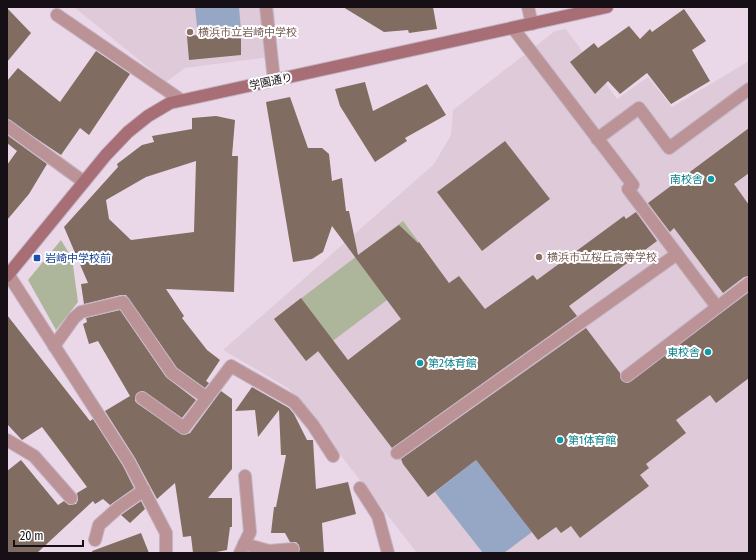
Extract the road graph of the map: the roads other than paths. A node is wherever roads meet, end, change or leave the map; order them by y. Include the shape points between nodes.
1 (266, 7) edge
2 (528, 7) edge
3 (606, 7) edge
4 (57, 15) dead end
5 (532, 24) junction
6 (513, 28) junction
7 (274, 80) junction
8 (749, 89) edge
9 (181, 100) junction
10 (7, 126) edge
11 (597, 139) junction
12 (84, 182) junction
13 (677, 254) junction
14 (8, 275) edge
15 (749, 283) edge
16 (717, 307) junction
17 (54, 346) junction
18 (627, 376) dead end
19 (142, 398) dead end
20 (207, 398) junction
21 (7, 440) edge
22 (397, 453) dead end
23 (333, 456) dead end
24 (245, 476) dead end
25 (360, 488) dead end
26 (144, 490) junction
27 (71, 498) dead end
28 (95, 540) dead end
29 (242, 548) edge
30 (293, 549) dead end
31 (166, 553) edge
32 (388, 553) edge

1 - 7 street
2 - 5 street
3 - 5 street, 学園通り
4 - 9 street
5 - 6 street, 学園通り
6 - 7 street, 学園通り
6 - 11 street
7 - 9 street, 学園通り
8 - 11 street via 668,148 639,108
9 - 12 street, 学園通り via 170,103 148,116 128,132
10 - 12 street
11 - 13 street via 633,185 628,189
12 - 14 street, 学園通り
13 - 16 street
13 - 22 street
14 - 17 street
15 - 16 street
16 - 18 street
17 - 20 street via 74,318 82,312 123,302 172,373
17 - 26 street via 130,462
19 - 20 street via 184,428
20 - 23 street via 231,366 294,402
21 - 27 street via 34,456
24 - 29 street via 250,532
25 - 32 street via 378,516
26 - 28 street via 99,525
26 - 31 street via 166,533
29 - 30 street via 269,551

